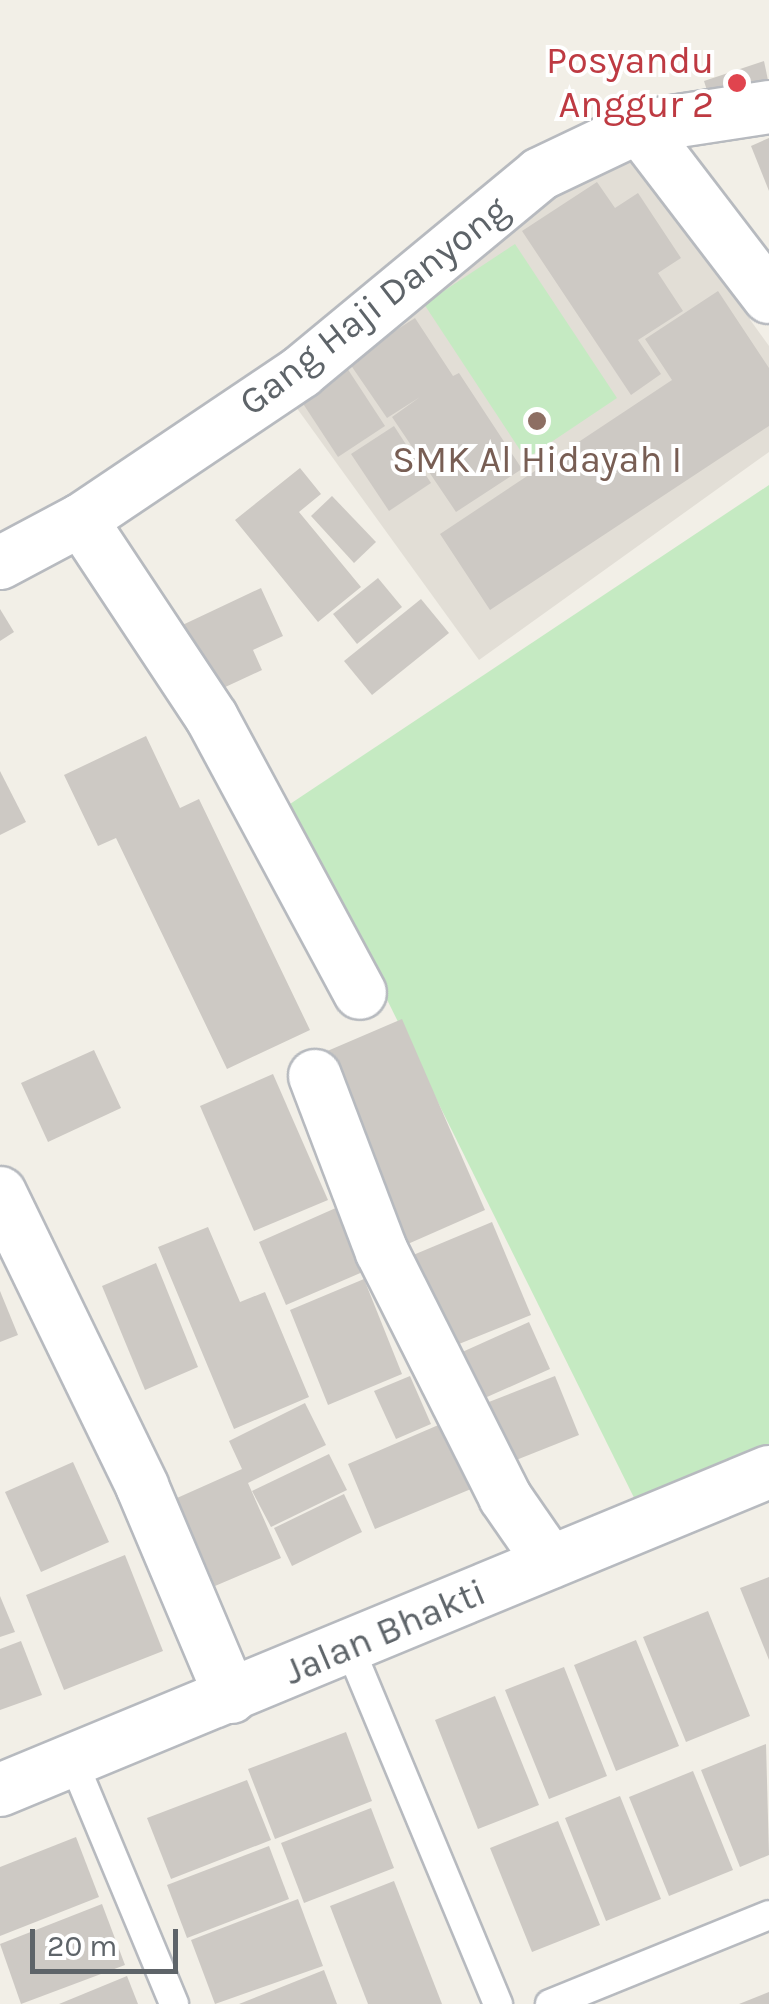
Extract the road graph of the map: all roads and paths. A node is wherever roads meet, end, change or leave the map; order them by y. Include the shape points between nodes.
1 (769, 108) edge
2 (639, 126) junction
3 (769, 297) edge
4 (80, 520) junction
5 (0, 563) edge
6 (360, 993) dead end
7 (316, 1076) dead end
8 (0, 1193) edge
9 (769, 1472) edge
10 (550, 1562) junction
11 (348, 1646) junction
12 (231, 1698) junction
13 (73, 1761) junction
14 (0, 1790) edge
15 (769, 1915) edge
16 (174, 2004) edge
17 (498, 2004) edge
18 (550, 2004) edge

1 - 2 street, Gang Haji Danyong
2 - 3 street
2 - 4 street, Gang Haji Danyong via 540,174 301,372
4 - 5 street, Gang Haji Danyong
4 - 6 street via 212,718
7 - 10 street via 382,1252 505,1497
8 - 12 street via 142,1486
9 - 10 street, Jalan Bhakti
10 - 11 street, Jalan Bhakti
11 - 12 street, Jalan Bhakti
11 - 17 lane
12 - 13 street, Jalan Bhakti
13 - 14 street, Jalan Bhakti
13 - 16 lane
15 - 18 lane

